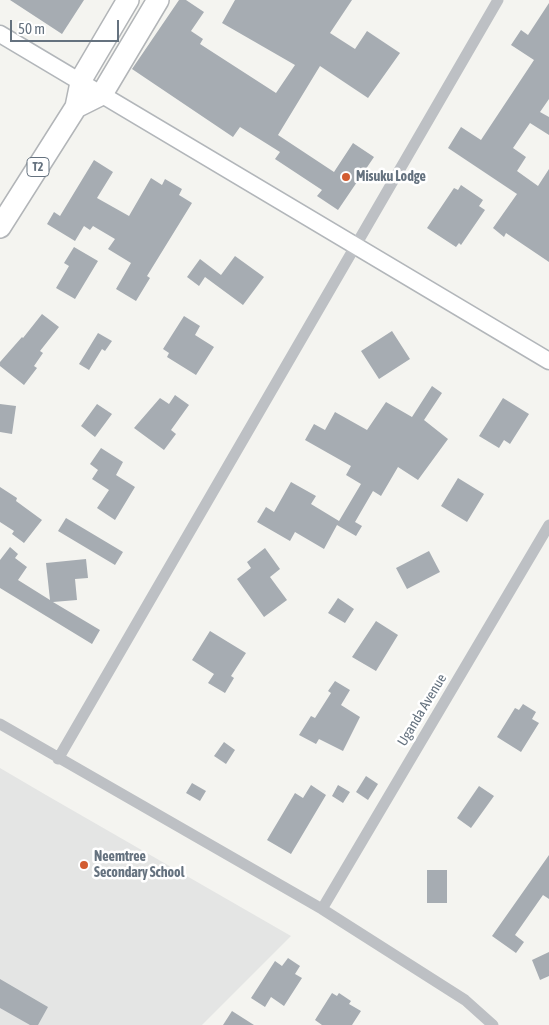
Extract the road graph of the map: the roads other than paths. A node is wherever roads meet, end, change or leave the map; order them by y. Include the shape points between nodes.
1 (128, 0) edge
2 (158, 0) edge
3 (498, 0) edge
4 (0, 34) edge
5 (80, 82) junction
6 (102, 94) junction
7 (76, 107) junction
8 (0, 227) edge
9 (355, 246) junction
10 (549, 361) edge
11 (549, 525) edge
12 (0, 724) edge
13 (58, 759) junction
14 (322, 910) junction
15 (493, 1025) edge

1 - 5 highway, T2
2 - 6 highway
3 - 9 street
4 - 5 main road
5 - 6 main road
5 - 7 highway, T2
6 - 7 highway
6 - 9 main road
7 - 8 highway, T2
9 - 10 main road
9 - 13 street
11 - 14 street, Uganda Avenue
12 - 13 street
13 - 14 street
14 - 15 street via 465,1000

